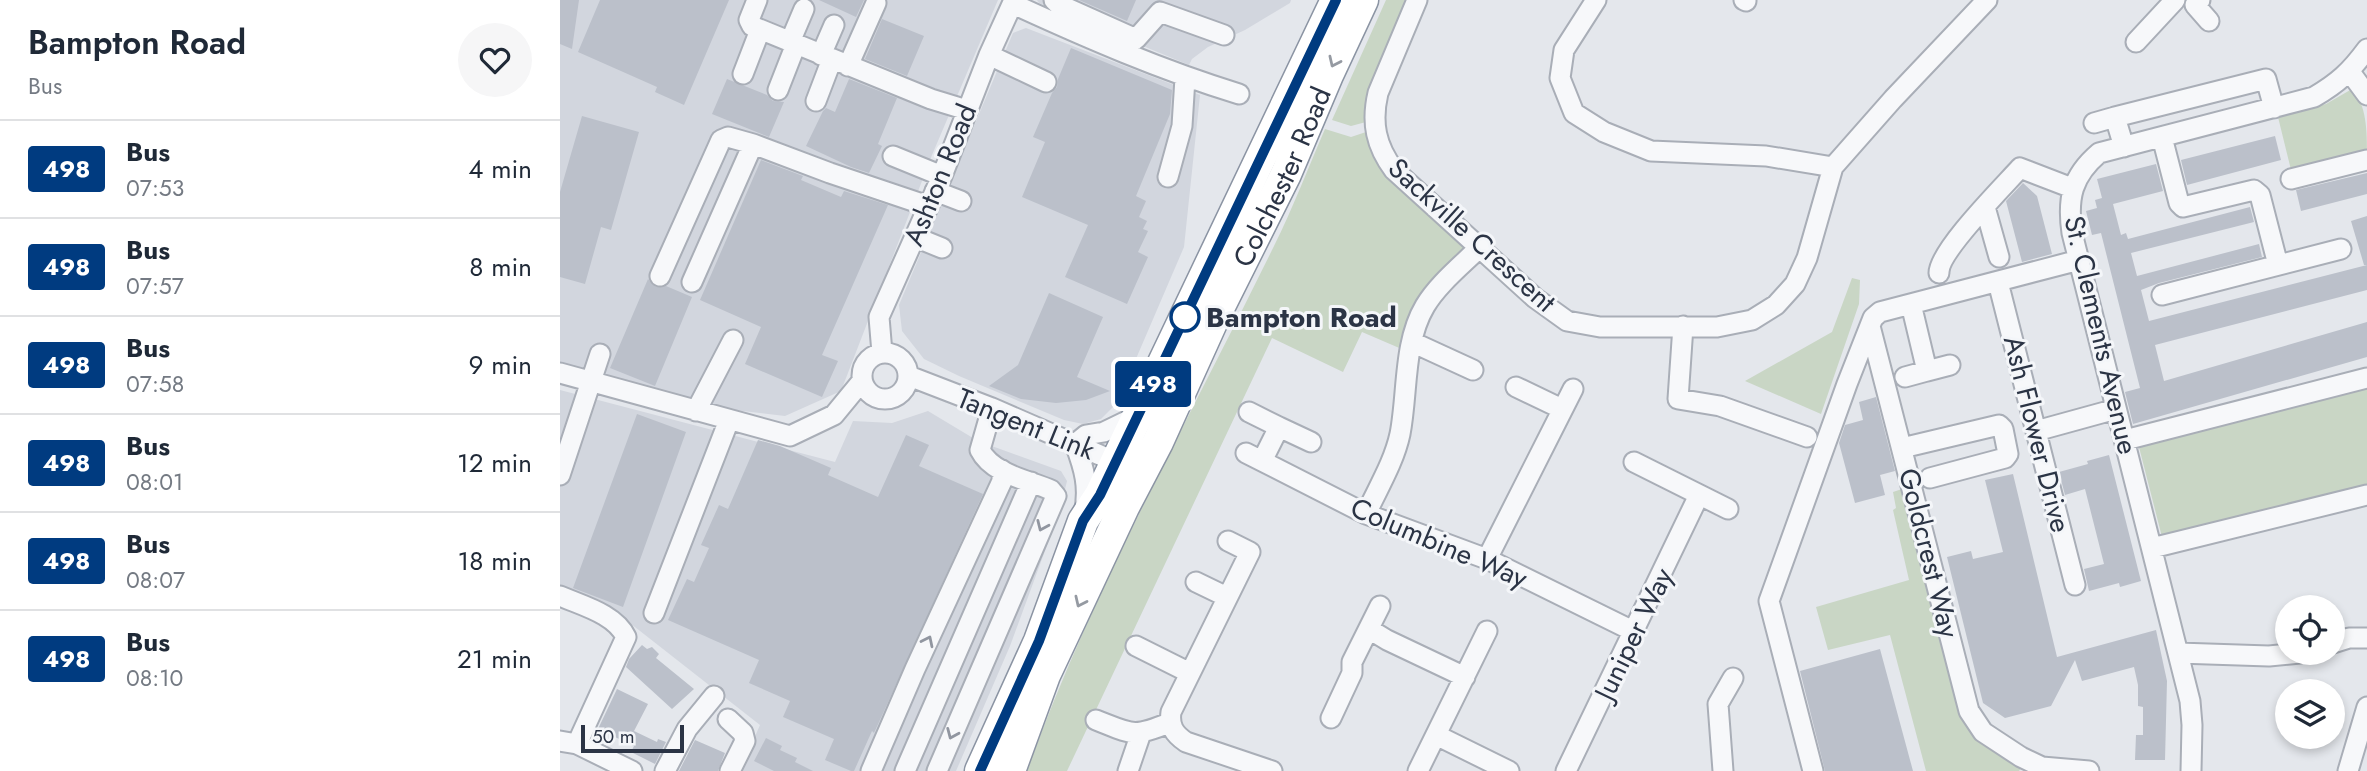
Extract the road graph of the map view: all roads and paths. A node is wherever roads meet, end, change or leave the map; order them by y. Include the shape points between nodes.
1 (757, 0) edge
2 (1054, 0) edge
3 (1336, 0) edge
4 (1363, 0) edge
5 (1417, 0) edge
6 (1597, 0) edge
7 (1987, 0) edge
8 (2175, 0) edge
9 (2200, 0) edge
10 (1014, 2) edge
11 (876, 4) dead end
12 (804, 9) dead end
13 (2209, 22) dead end
14 (834, 25) dead end
15 (760, 30) junction
16 (1224, 35) dead end
17 (2136, 42) dead end
18 (793, 43) junction
19 (2367, 49) edge
20 (989, 55) junction
21 (834, 60) junction
22 (2350, 72) junction
23 (743, 74) dead end
24 (1185, 78) junction
25 (1046, 82) dead end
26 (778, 90) dead end
27 (1239, 94) dead end
28 (2367, 95) edge
29 (816, 101) dead end
30 (2274, 108) junction
31 (967, 110) junction
32 (2115, 117) junction
33 (2094, 123) dead end
34 (2162, 137) junction
35 (753, 144) junction
36 (2124, 147) junction
37 (893, 156) dead end
38 (2367, 160) edge
39 (1833, 167) junction
40 (1168, 177) dead end
41 (2291, 180) dead end
42 (2072, 188) junction
43 (935, 191) junction
44 (961, 201) dead end
45 (1985, 206) junction
46 (680, 233) junction
47 (915, 237) junction
48 (708, 244) junction
49 (1480, 247) junction
50 (942, 248) dead end
51 (2341, 249) dead end
52 (1999, 257) dead end
53 (2078, 260) junction
54 (2278, 265) junction
55 (1939, 273) dead end
56 (660, 276) dead end
57 (692, 282) dead end
58 (1998, 282) junction
59 (2162, 295) dead end
60 (1911, 304) junction
61 (1875, 319) junction
62 (1682, 326) junction
63 (733, 340) dead end
64 (1412, 342) junction
65 (882, 353) junction
66 (600, 355) dead end
67 (1950, 365) dead end
68 (1473, 370) dead end
69 (1927, 371) junction
70 (560, 373) edge
71 (909, 376) junction
72 (1905, 377) dead end
73 (2367, 378) edge
74 (591, 382) junction
75 (862, 382) junction
76 (1516, 387) dead end
77 (1573, 389) dead end
78 (992, 408) junction
79 (2116, 409) junction
80 (1562, 410) junction
81 (696, 411) junction
82 (1249, 412) dead end
83 (1137, 416) junction
84 (729, 420) junction
85 (1279, 428) junction
86 (2036, 431) junction
87 (1807, 437) dead end
88 (2125, 440) junction
89 (1311, 442) dead end
90 (1075, 444) junction
91 (1902, 448) junction
92 (1115, 461) junction
93 (1634, 462) dead end
94 (1002, 470) junction
95 (1142, 474) junction
96 (560, 475) edge
97 (1930, 478) dead end
98 (1031, 482) junction
99 (1699, 495) junction
100 (2367, 495) edge
101 (1728, 509) dead end
102 (1366, 514) junction
103 (1083, 521) junction
104 (1228, 541) dead end
105 (2152, 548) junction
106 (1487, 559) junction
107 (1196, 582) dead end
108 (2075, 585) dead end
109 (560, 596) edge
110 (1227, 597) junction
111 (947, 602) junction
112 (1380, 606) dead end
113 (654, 613) dead end
114 (974, 614) junction
115 (1369, 629) junction
116 (1487, 631) dead end
117 (1633, 631) junction
118 (2367, 638) edge
119 (2345, 639) edge
120 (1136, 646) dead end
121 (2178, 653) junction
122 (2275, 655) edge
123 (1190, 673) junction
124 (1465, 677) junction
125 (1733, 678) dead end
126 (714, 696) dead end
127 (2367, 707) edge
128 (1331, 718) dead end
129 (728, 719) dead end
130 (1096, 720) dead end
131 (1169, 723) junction
132 (1141, 733) junction
133 (1436, 735) junction
134 (568, 743) edge
135 (632, 771) edge
136 (665, 771) edge
137 (730, 771) edge
138 (871, 771) edge
139 (905, 771) edge
140 (937, 771) edge
141 (980, 771) edge
142 (1010, 771) edge
143 (1128, 771) edge
144 (1271, 771) edge
145 (1418, 771) edge
146 (1509, 771) edge
147 (1566, 771) edge
148 (1723, 771) edge
149 (1813, 771) edge
150 (2090, 771) edge
151 (2191, 771) edge
152 (2348, 771) edge

1 - 15 street via 749,20
2 - 16 street via 1136,39 1160,12
3 - 83 highway, Colchester Road
4 -> 95 highway, Colchester Road via 1286,174
5 - 49 street, Sackville Crescent via 1378,93 1377,139 1394,170
6 - 39 street via 1564,50 1560,78 1574,113 1604,132 1651,150 1766,156
7 - 39 street
8 - 17 street
9 - 13 street via 2195,5
10 - 20 street, Ashton Road
10 - 24 street via 1081,36
11 - 21 street
12 - 18 street
14 - 21 street
15 - 18 street
15 - 23 street
18 - 21 street
18 - 26 street
19 - 22 street, St. Clements Avenue
20 - 25 street
20 - 31 street, Ashton Road
21 - 29 street
21 - 31 street
22 - 28 street
22 - 30 street, St. Clements Avenue via 2314,97
24 - 27 street
24 - 40 street via 1182,125
30 - 32 street via 2266,79
30 - 34 street, St. Clements Avenue
31 - 43 street, Ashton Road
32 - 33 street
32 - 36 street
34 - 36 street, St. Clements Avenue
34 - 54 street via 2183,207 2254,190 2260,195
35 - 43 street via 821,170
35 - 46 street via 728,137 721,140
35 - 48 street
36 - 42 street, St. Clements Avenue via 2099,153
37 - 43 street
38 - 41 street
39 - 62 street, Sackville Crescent via 1795,284 1752,320 1717,327
42 - 45 street via 2020,168
42 - 53 street, St. Clements Avenue via 2069,216
43 - 44 street
43 - 47 street, Ashton Road
45 - 52 street
45 - 55 street via 1947,251
46 - 48 street
46 - 56 street
47 - 50 street
47 - 65 street, Ashton Road via 879,317
48 - 57 street
49 - 62 street, Sackville Crescent via 1567,321 1600,327
49 - 64 street via 1425,305
51 - 54 street
53 - 58 street
53 - 79 street, St. Clements Avenue
54 - 59 street
58 - 60 street
58 - 86 street, Ash Flower Drive
60 - 61 street
60 - 69 street
61 - 91 street, Goldcrest Way
61 - 149 street via 1803,521 1769,601
62 - 87 street via 1678,399 1720,406
63 - 81 street
64 - 68 street
64 - 102 street via 1399,436
65 - 71 street via 900,357
65 - 75 street via 867,361
66 - 74 street
67 - 69 street
69 - 72 street
70 - 74 street
71 - 75 street via 901,394 885,400 868,392
71 - 78 street, Tangent Link
73 - 88 street
74 - 81 street
74 - 96 street
75 - 84 street via 834,415 790,436
76 - 80 street
77 - 80 street
78 - 90 street, Tangent Link
78 - 94 street via 980,450
79 - 86 street
79 - 88 street, St. Clements Avenue
80 - 106 street
81 - 84 street
82 - 85 street
83 - 90 street via 1086,435
83 - 92 highway, Colchester Road
84 - 113 street
85 - 89 street
85 - 102 street, Columbine Way via 1254,457
86 - 108 street, Ash Flower Drive
88 - 105 street, St. Clements Avenue
90 - 92 street, Tangent Link
90 - 103 street via 1088,496
91 - 97 street via 1999,425 2003,429 2005,458
91 - 150 street, Goldcrest Way via 1969,711 1983,732 2042,768
92 - 95 street, Tangent Link
92 - 103 highway, Colchester Road
93 - 99 street
94 - 98 street
94 - 111 street via 1002,481
95 -> 142 highway, Colchester Road via 1045,676
98 - 114 street
98 -> 140 street via 1056,495
99 - 101 street
99 - 117 street, Juniper Way
100 - 105 street
102 - 106 street, Columbine Way
103 - 141 highway, Colchester Road via 1039,641
104 - 110 street via 1251,552
105 - 121 street, St. Clements Avenue
106 - 117 street, Columbine Way
107 - 110 street
109 - 134 street via 607,617 622,628 626,638
110 - 123 street
111 - 114 street
138 -> 111 street
112 - 115 street
114 - 139 street
115 - 124 street
115 - 128 street
116 - 124 street
117 - 147 street, Juniper Way
118 - 119 street
120 - 123 street
121 - 122 street
121 - 151 street, St. Clements Avenue via 2190,701
123 - 131 street
124 - 133 street
125 - 148 street via 1718,704
126 - 136 street via 687,729
127 - 152 street
129 - 137 street via 745,741
130 - 132 street
131 - 132 street
131 - 144 street via 1186,742
132 - 143 street
133 - 145 street
133 - 146 street
134 - 135 street

